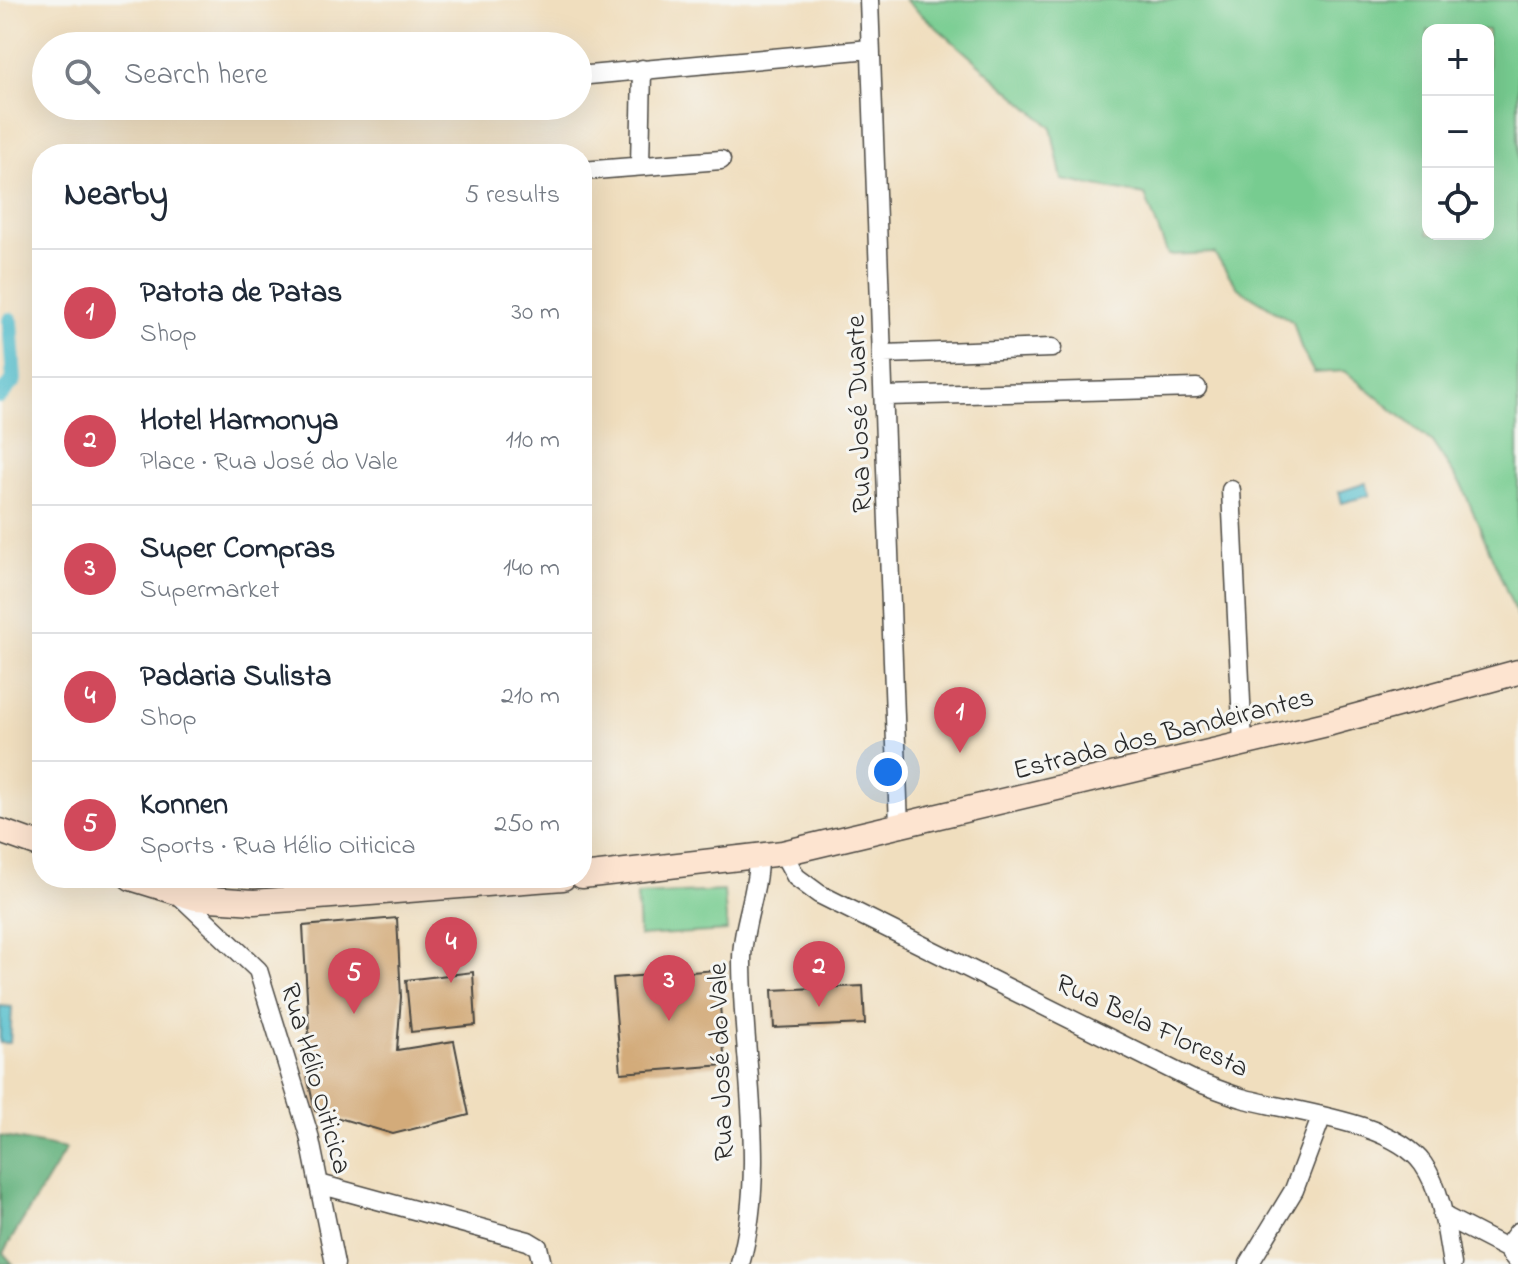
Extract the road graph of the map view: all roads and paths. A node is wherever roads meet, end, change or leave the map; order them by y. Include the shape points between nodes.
1 (869, 0) edge
2 (870, 49) junction
3 (642, 69) junction
4 (592, 74) edge
5 (721, 160) dead end
6 (640, 166) junction
7 (592, 170) edge
8 (1052, 348) dead end
9 (884, 354) junction
10 (1197, 388) dead end
11 (886, 396) junction
12 (1231, 490) dead end
13 (1518, 672) edge
14 (1243, 744) junction
15 (899, 827) junction
16 (0, 831) edge
17 (32, 842) edge
18 (783, 853) junction
19 (758, 858) junction
20 (592, 875) edge
21 (163, 888) edge
22 (327, 888) edge
23 (302, 889) edge
24 (177, 893) junction
25 (1321, 1118) junction
26 (319, 1184) junction
27 (1442, 1215) junction
28 (1518, 1232) edge
29 (1512, 1255) edge
30 (542, 1263) edge
31 (335, 1264) edge
32 (740, 1264) edge
33 (1249, 1264) edge
34 (1452, 1264) edge

1 - 2 street, Rua José Duarte
2 - 3 street
2 - 9 street, Rua José Duarte
3 - 4 street
3 - 6 street
5 - 6 street
6 - 7 street
8 - 9 street
9 - 11 street, Rua José Duarte
10 - 11 street
11 - 15 street, Rua José Duarte
12 - 14 street
13 - 14 main road, Estrada dos Bandeirantes
14 - 15 main road, Estrada dos Bandeirantes
15 - 18 main road, Estrada dos Bandeirantes
16 - 17 main road
18 - 19 main road, Estrada dos Bandeirantes
18 - 25 street, Rua Bela Floresta via 796,877 819,894 1142,1055 1225,1092
19 - 20 main road, Estrada dos Bandeirantes
19 - 32 street, Rua José do Vale via 743,941 752,1196
21 - 24 main road
22 - 23 main road
23 - 24 main road via 238,902
24 - 26 street, Rua Hélio Oiticica via 258,970
25 - 27 street, Rua Bela Floresta via 1368,1129 1408,1150 1431,1178
25 - 33 street via 1294,1190
26 - 30 street via 528,1241 538,1247
26 - 31 street, Rua Hélio Oiticica
27 - 29 street
27 - 34 street, Rua Bela Floresta
28 - 29 street

